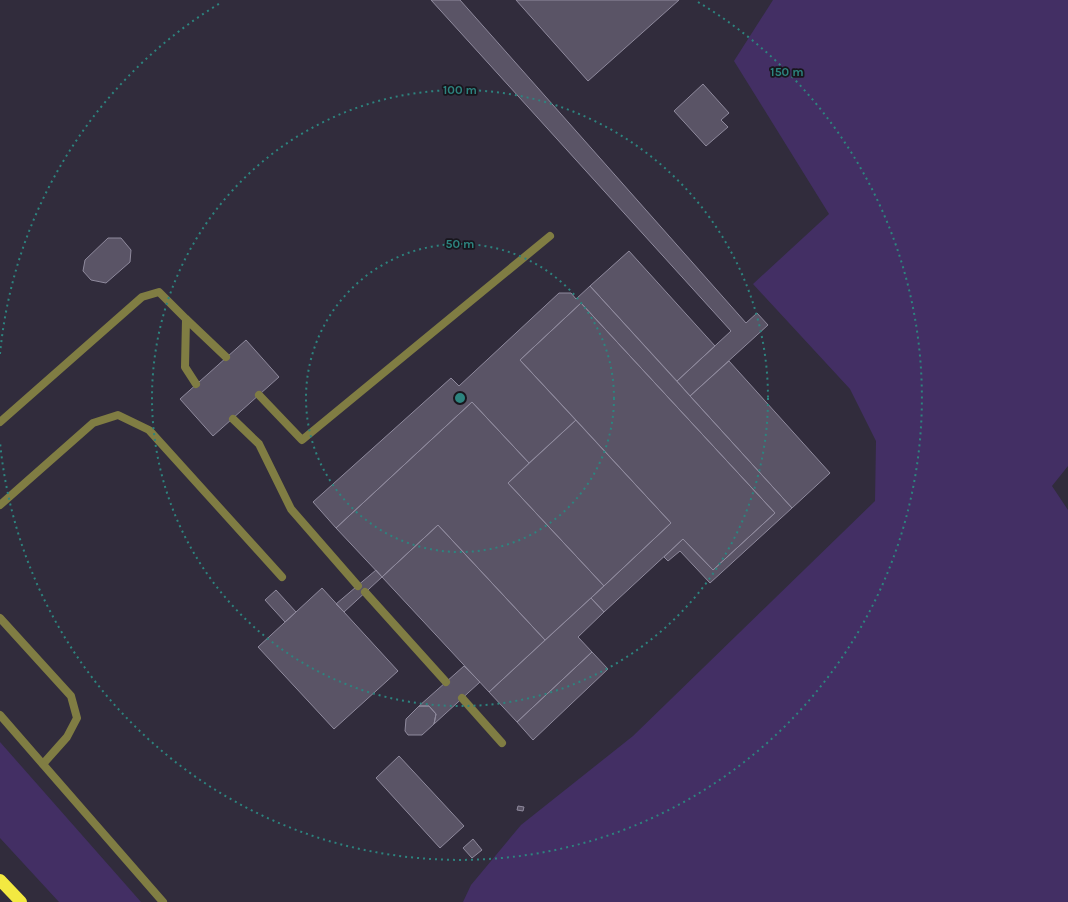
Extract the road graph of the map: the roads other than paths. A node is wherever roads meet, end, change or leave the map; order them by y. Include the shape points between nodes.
1 (550, 236) dead end
2 (186, 319) junction
3 (226, 357) dead end
4 (196, 384) dead end
5 (259, 395) dead end
6 (232, 419) dead end
7 (0, 422) edge
8 (0, 505) edge
9 (282, 577) dead end
10 (358, 586) dead end
11 (365, 592) dead end
12 (0, 618) edge
13 (446, 682) dead end
14 (462, 698) dead end
15 (0, 715) edge
16 (502, 743) dead end
17 (43, 764) junction
18 (0, 880) edge
19 (21, 902) edge
20 (163, 902) edge

1 - 5 street via 302,440
2 - 3 street
2 - 4 street via 185,367
2 - 7 street via 159,292 142,296
6 - 10 street via 259,444 291,509
8 - 9 street via 93,424 118,415 149,430
11 - 13 street
12 - 17 street via 71,696 77,718 68,737
14 - 16 street
15 - 17 street
17 - 20 street
18 - 19 highway

